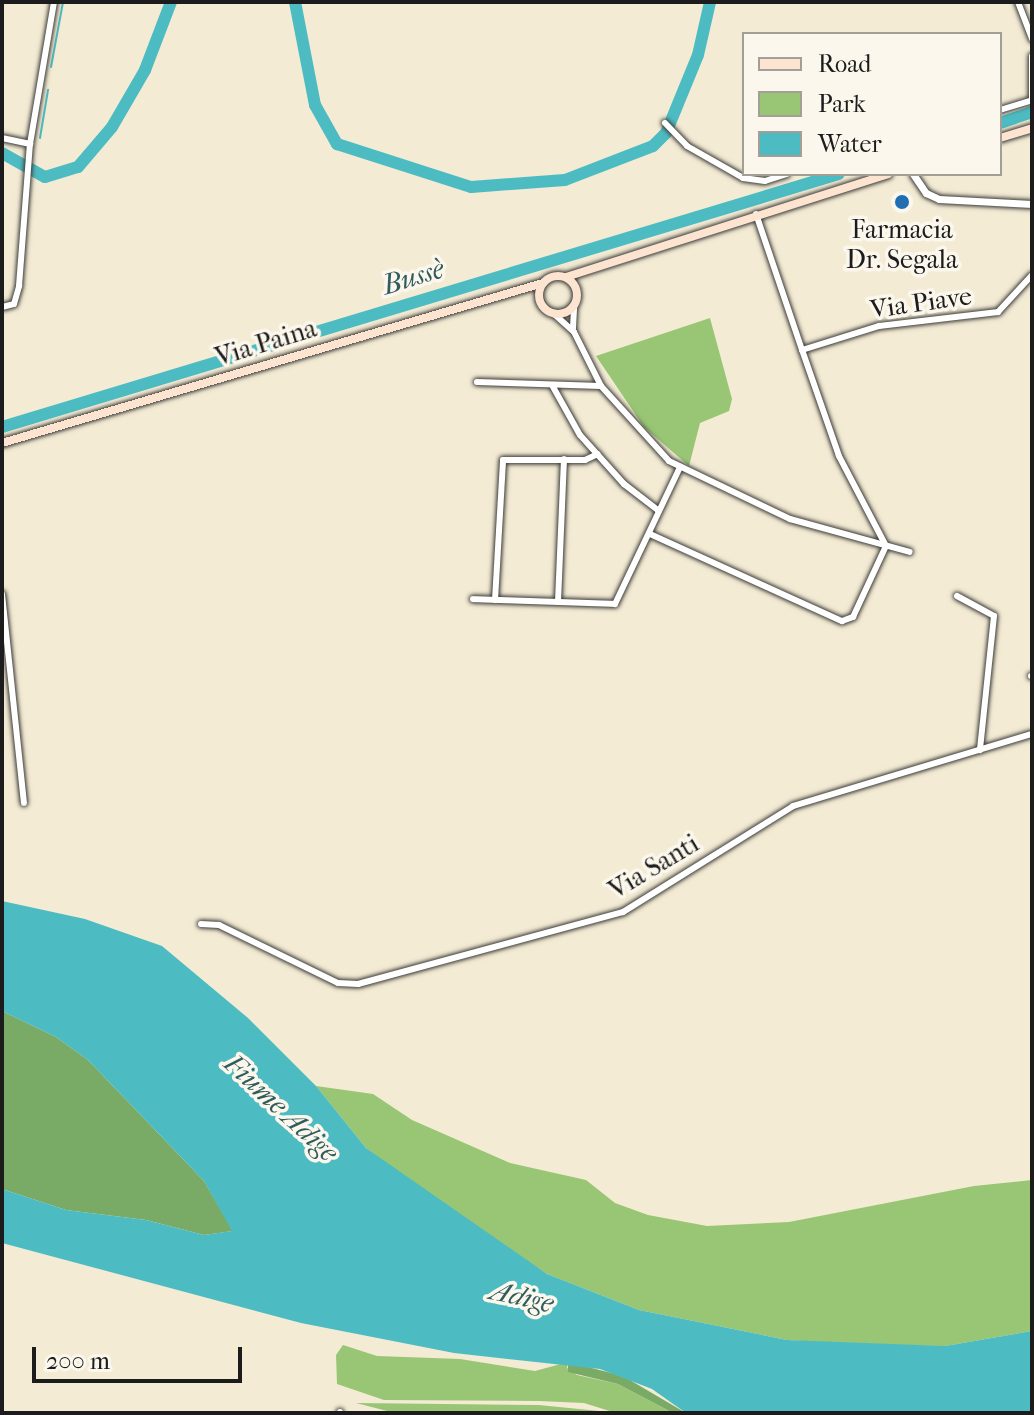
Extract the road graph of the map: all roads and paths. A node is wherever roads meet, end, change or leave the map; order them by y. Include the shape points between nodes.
1 (54, 2) edge
2 (1018, 2) edge
3 (1032, 39) edge
4 (1032, 56) edge
5 (1032, 100) edge
6 (1002, 109) edge
7 (665, 123) dead end
8 (1032, 128) edge
9 (1002, 137) edge
10 (2, 138) edge
11 (30, 144) junction
12 (781, 176) edge
13 (881, 176) edge
14 (914, 176) edge
15 (1032, 204) edge
16 (756, 214) junction
17 (596, 266) junction
18 (1032, 275) edge
19 (566, 277) junction
20 (543, 283) junction
21 (577, 292) junction
22 (508, 294) junction
23 (541, 301) junction
24 (574, 306) junction
25 (2, 307) edge
26 (553, 313) junction
27 (574, 332) junction
28 (802, 350) junction
29 (477, 382) dead end
30 (552, 385) junction
31 (601, 386) junction
32 (36, 434) junction
33 (2, 443) edge
34 (2, 450) edge
35 (598, 454) junction
36 (564, 459) junction
37 (680, 467) junction
38 (659, 511) junction
39 (650, 534) junction
40 (886, 546) junction
41 (910, 552) dead end
42 (2, 594) edge
43 (957, 596) dead end
44 (473, 599) dead end
45 (495, 600) junction
46 (558, 602) junction
47 (1032, 734) edge
48 (980, 750) junction
49 (24, 803) dead end
50 (201, 924) dead end

1 - 11 street
2 - 3 street
4 - 5 street
5 - 6 street
7 - 12 street via 709,162 743,178 765,181
8 - 9 main road
10 - 11 street
11 - 25 street via 17,298
13 - 16 main road
14 - 15 street via 926,193 939,199
16 - 17 main road
16 - 28 street
17 - 19 main road
17 - 21 main road
18 - 28 street, Via Piave via 998,312 879,326
19 - 20 main road
19 - 21 main road
20 - 22 main road, Via Paina
20 - 23 main road
21 - 24 main road
22 - 23 main road, Via Paina
22 - 32 main road, Via Paina
23 - 26 main road
24 - 26 main road
24 - 27 street
26 - 27 street
27 - 31 street
28 - 40 street via 839,456
29 - 30 street
30 - 31 street
30 - 35 street via 560,406
31 - 37 street via 631,423
32 - 33 main road
32 - 34 main road
35 - 36 street
35 - 38 street
36 - 45 street via 511,457 500,464
36 - 46 street
37 - 38 street
37 - 40 street via 790,519
38 - 39 street
39 - 40 street via 842,621 853,617
39 - 46 street via 615,604
40 - 41 street
42 - 49 street
43 - 48 street via 994,616
44 - 45 street
45 - 46 street
47 - 48 street, Via Santi
48 - 50 street, Via Santi via 793,806 615,915 458,953 358,984 338,983 219,925

